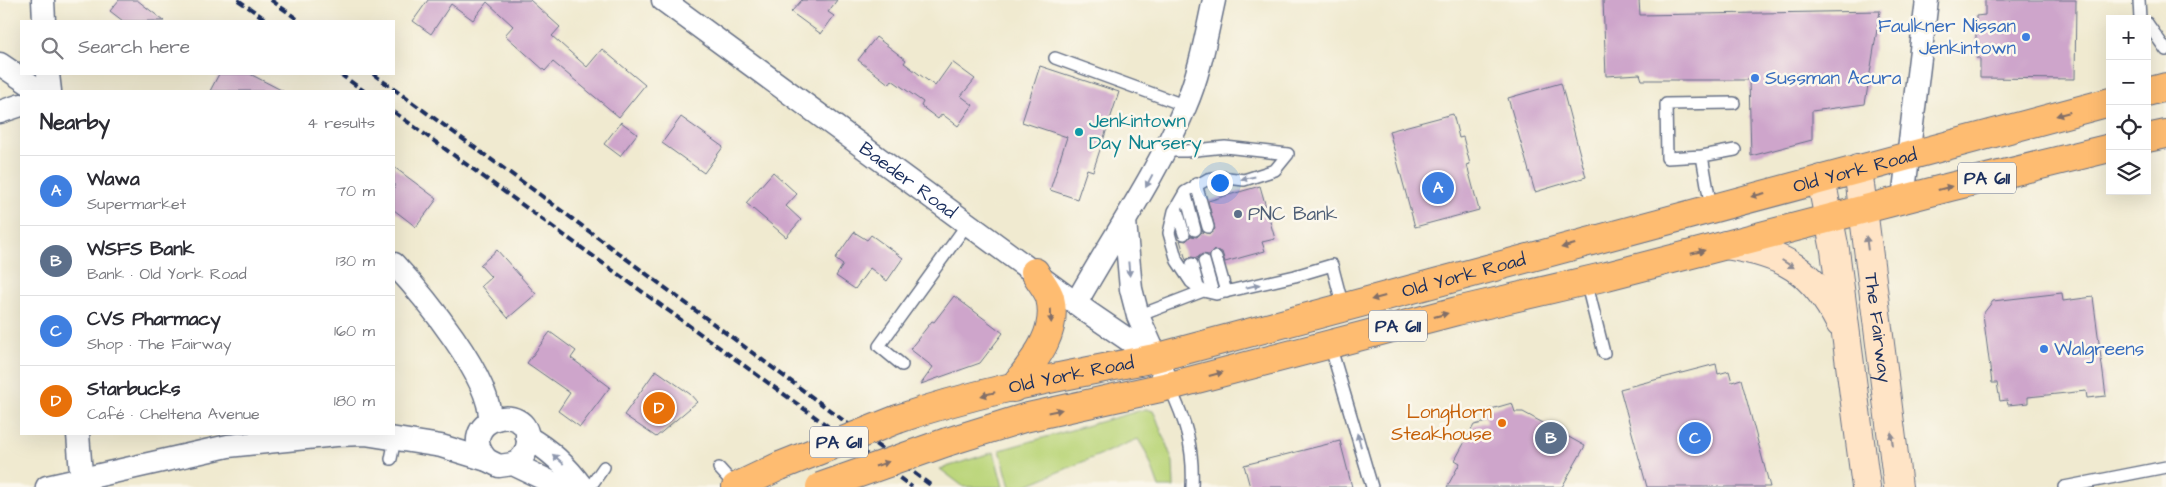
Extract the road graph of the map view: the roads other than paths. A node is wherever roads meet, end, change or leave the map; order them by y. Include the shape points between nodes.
1 (43, 0) edge
2 (663, 0) edge
3 (1214, 0) edge
4 (1927, 0) edge
5 (44, 20) edge
6 (2151, 29) edge
7 (2166, 50) edge
8 (1055, 58) dead end
9 (0, 64) edge
10 (48, 75) edge
11 (2166, 87) edge
12 (39, 90) edge
13 (50, 90) edge
14 (2151, 91) edge
15 (1734, 103) dead end
16 (2106, 103) edge
17 (20, 105) edge
18 (1186, 106) junction
19 (0, 112) edge
20 (2166, 134) edge
21 (2151, 137) edge
22 (2106, 149) edge
23 (1735, 150) dead end
24 (1165, 151) junction
25 (1702, 156) junction
26 (1907, 156) junction
27 (1858, 169) junction
28 (1821, 179) junction
29 (1196, 184) junction
30 (1185, 192) junction
31 (1904, 199) junction
32 (1176, 207) junction
33 (1711, 208) junction
34 (1864, 210) junction
35 (1829, 218) junction
36 (1125, 221) junction
37 (968, 223) junction
38 (1208, 227) dead end
39 (1195, 230) dead end
40 (1184, 234) dead end
41 (1725, 245) junction
42 (1216, 257) dead end
43 (1204, 260) dead end
44 (1192, 264) dead end
45 (395, 265) edge
46 (1034, 272) junction
47 (1586, 281) junction
48 (1205, 291) junction
49 (1226, 292) junction
50 (1076, 303) junction
51 (1343, 307) junction
52 (1138, 316) junction
53 (1330, 344) junction
54 (1848, 349) junction
55 (1604, 353) dead end
56 (1155, 358) junction
57 (902, 365) dead end
58 (473, 370) junction
59 (1169, 386) junction
60 (1013, 388) junction
61 (513, 419) junction
62 (78, 435) edge
63 (336, 435) edge
64 (367, 435) edge
65 (527, 437) junction
66 (482, 444) junction
67 (513, 464) junction
68 (604, 467) dead end
69 (2166, 467) edge
70 (730, 481) edge
71 (82, 483) edge
72 (47, 487) edge
73 (561, 487) edge
74 (582, 487) edge
75 (590, 487) edge
76 (820, 487) edge
77 (1192, 487) edge
78 (1372, 487) edge
79 (1866, 487) edge
80 (1898, 487) edge
81 (2064, 487) edge

1 - 5 street
2 - 37 street, Baeder Road
3 - 18 street via 1197,76
4 - 26 street
6 - 7 lane
8 - 18 lane
9 - 12 street
10 - 13 street
11 - 14 highway
15 - 25 lane via 1666,104 1668,158
16 -> 26 highway, Old York Road / PA 611
17 - 19 street
18 - 24 street
20 - 21 highway
31 -> 22 highway, Old York Road / PA 611
23 - 25 lane
24 -> 29 lane via 1224,147 1288,154 1275,170 1244,180 1220,177
24 -> 36 street
25 - 33 lane
26 - 27 highway, Old York Road / PA 611
26 - 31 street
27 - 28 highway, Old York Road / PA 611
27 - 34 main road, The Fairway
28 -> 33 highway, Old York Road / PA 611
28 - 35 main road, The Fairway
29 - 30 lane
29 - 38 lane
30 - 32 lane
30 - 39 lane
31 - 34 highway, Old York Road / PA 611
32 - 40 lane
32 - 48 lane via 1169,233 1176,261 1191,282
33 -> 51 highway, Old York Road / PA 611
34 - 35 highway, Old York Road / PA 611
80 -> 34 main road, The Fairway
35 - 41 highway, Old York Road / PA 611
35 - 54 main road, The Fairway
36 - 50 street
36 -> 52 street via 1131,289
37 - 46 street, Baeder Road
37 - 57 lane via 879,346
47 -> 41 highway, Old York Road / PA 611
41 -> 54 main road via 1783,260 1811,280 1835,314
42 - 49 lane
43 - 48 lane
44 - 48 lane
45 - 58 street via 436,314
46 - 50 street, Baeder Road
46 -> 60 highway via 1050,297 1052,323 1039,354
53 -> 47 highway, Old York Road / PA 611
47 - 55 lane
48 - 49 lane
48 - 52 lane
49 -> 51 lane via 1332,266
50 - 56 street, Baeder Road
51 - 56 highway, Old York Road / PA 611
52 - 56 street
59 -> 53 highway, Old York Road / PA 611
78 -> 53 lane
54 - 79 main road, The Fairway
56 - 59 street
56 - 60 highway, Old York Road / PA 611
58 - 61 street
58 - 66 street via 491,410
76 -> 59 highway, Old York Road / PA 611, bridge via 1024,418
59 - 77 lane via 1181,410 1194,461
60 -> 70 highway, Old York Road / PA 611, bridge via 928,408 780,466
61 - 65 street via 521,425
61 - 66 street via 502,417
62 - 71 street
63 - 71 street via 228,446
64 - 66 street via 393,449
65 - 67 street via 526,452
74 -> 65 street via 568,468
66 - 67 street via 499,466
67 - 73 street
68 - 75 lane
69 - 81 lane
71 - 72 street

